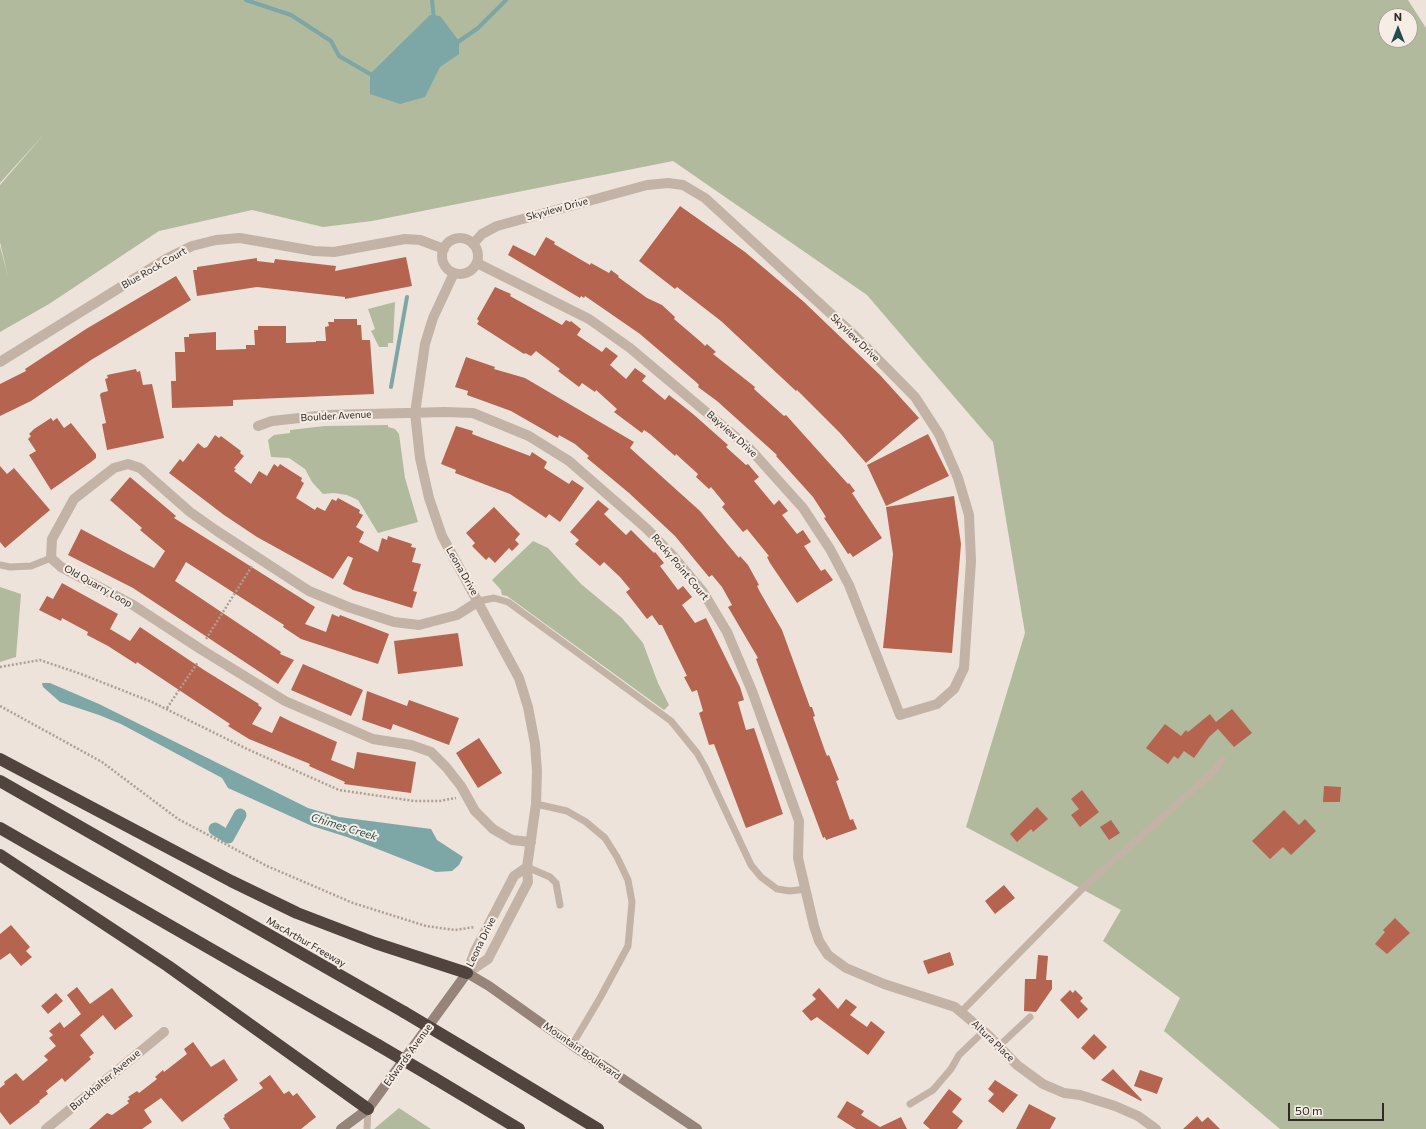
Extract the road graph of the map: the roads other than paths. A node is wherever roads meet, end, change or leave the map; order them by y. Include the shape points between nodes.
1 (473, 244) junction
2 (444, 249) junction
3 (477, 263) junction
4 (454, 273) junction
5 (0, 362) edge
6 (415, 413) junction
7 (258, 426) dead end
8 (51, 558) junction
9 (0, 566) edge
10 (479, 601) junction
11 (900, 715) joint
12 (1222, 759) dead end
13 (0, 760) edge
14 (0, 781) edge
15 (536, 804) junction
16 (0, 828) edge
17 (531, 842) junction
18 (0, 855) edge
19 (527, 867) junction
20 (806, 889) junction
21 (560, 905) dead end
22 (828, 955) joint
23 (467, 973) junction
24 (961, 1012) junction
25 (1030, 1017) dead end
26 (984, 1031) junction
27 (164, 1032) dead end
28 (572, 1045) junction
29 (999, 1046) junction
30 (910, 1104) dead end
31 (368, 1109) junction
32 (46, 1129) edge
33 (341, 1129) edge
34 (367, 1129) edge
35 (519, 1129) edge
36 (598, 1129) edge
37 (698, 1129) edge
38 (1156, 1129) edge

1 - 2 street via 459,238 448,243
1 - 3 street via 478,255
1 - 11 street, Skyview Drive via 482,234 497,226 647,185 683,185 705,198 750,239 855,336 915,397 939,434 958,478 969,515 971,561 964,668 954,689 937,704
2 - 4 street via 445,265
2 - 5 street, Blue Rock Court via 420,240 405,239 334,252 240,238 192,246 166,259
3 - 4 street via 469,272
3 - 11 street, Bayview Drive via 589,319 630,348 750,449 803,508 830,549 849,585
4 - 6 street, Leona Drive via 433,318 425,344
6 - 7 street, Boulder Avenue via 327,415 272,420
6 - 10 street, Leona Drive via 420,458 429,498 442,536
6 - 20 street, Rocky Point Court via 473,413 529,436 569,461 648,529 703,592 727,632 752,691 799,821 798,858
8 - 9 lane via 31,566
8 - 10 street via 52,539 74,499 114,468 128,464 140,468 190,512 257,557 310,591 348,607 394,622 419,625 457,615
8 - 17 street, Old Quarry Loop via 61,567 133,605 285,701 373,739 411,745 431,752 446,767 475,811 493,830 512,840
10 - 15 street, Leona Drive via 519,678 528,707 535,744
10 - 20 lane via 494,598 508,602 671,721 705,767 751,865 761,877 777,889
12 - 24 lane via 1214,771 1083,888
13 - 23 highway via 297,913 375,943
14 - 36 highway, MacArthur Freeway, bridge via 404,1012
15 - 17 street, Leona Drive
15 - 28 lane via 567,811 586,822 605,838 628,880 632,902 628,946
16 - 35 highway, bridge
17 - 19 street, Leona Drive
18 - 31 highway via 168,966
19 - 21 lane via 550,877 556,883
19 - 23 street, Leona Drive via 514,876 475,951
19 - 23 street, Leona Drive via 528,882 492,952 488,959
20 - 22 street, Rocky Point Court via 814,926 819,941
22 - 24 street, Altura Place via 846,968 884,984 955,1007
23 - 28 main road, Mountain Boulevard
23 - 31 main road, Edwards Avenue
24 - 26 street, Altura Place
25 - 29 lane
26 - 29 street, Altura Place
26 - 30 lane via 959,1055 934,1090
27 - 32 street, Burckhalter Avenue
28 - 37 main road, Mountain Boulevard
29 - 38 street, Altura Place via 1017,1065 1043,1084 1064,1093 1080,1095 1115,1106 1138,1116
31 - 33 main road, Edwards Avenue
31 - 34 lane

